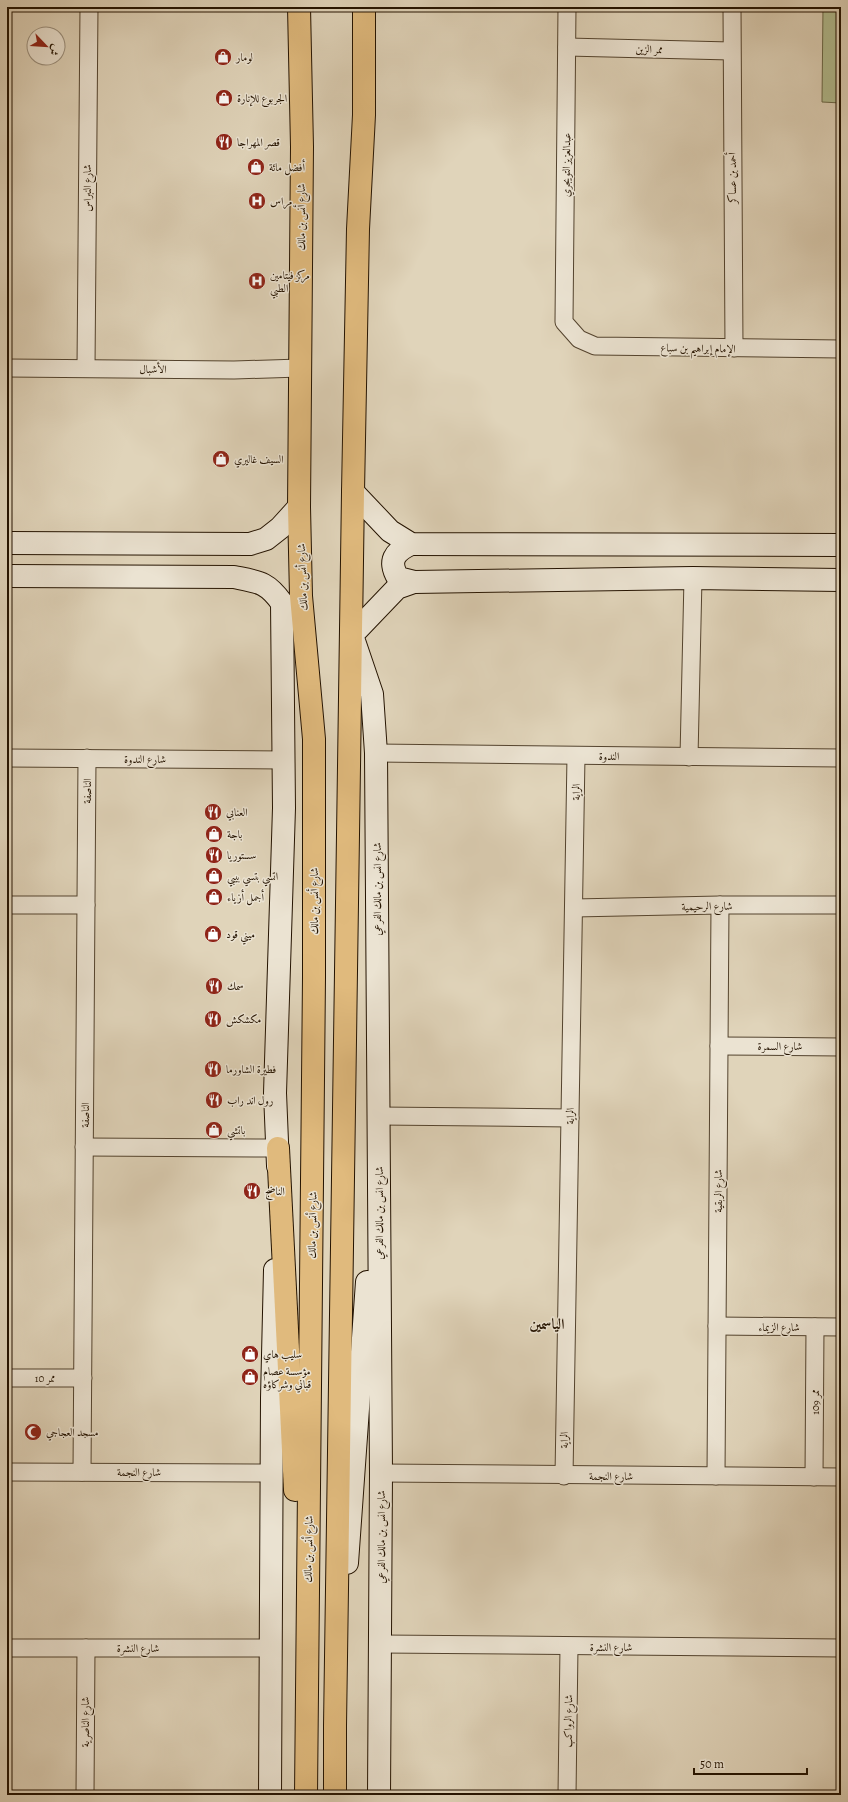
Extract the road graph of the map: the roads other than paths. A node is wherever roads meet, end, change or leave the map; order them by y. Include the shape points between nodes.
1 (88, 7) edge
2 (299, 7) edge
3 (364, 7) edge
4 (567, 7) edge
5 (732, 7) edge
6 (567, 47) junction
7 (731, 50) junction
8 (564, 322) joint
9 (734, 348) junction
10 (841, 349) edge
11 (7, 368) edge
12 (86, 368) junction
13 (300, 368) junction
14 (354, 492) junction
15 (300, 507) junction
16 (7, 543) edge
17 (411, 544) junction
18 (841, 545) edge
19 (7, 576) edge
20 (693, 578) junction
21 (841, 580) edge
22 (414, 582) junction
23 (301, 596) junction
24 (352, 635) junction
25 (376, 753) junction
26 (576, 756) junction
27 (689, 757) junction
28 (7, 758) edge
29 (87, 758) junction
30 (841, 758) edge
31 (284, 760) junction
32 (284, 808) junction
33 (7, 905) edge
34 (86, 905) junction
35 (720, 905) junction
36 (841, 905) edge
37 (574, 908) junction
38 (719, 1046) junction
39 (841, 1047) edge
40 (379, 1116) junction
41 (570, 1118) junction
42 (84, 1147) junction
43 (278, 1148) junction
44 (717, 1326) junction
45 (815, 1327) junction
46 (841, 1327) edge
47 (7, 1378) edge
48 (83, 1378) junction
49 (7, 1472) edge
50 (82, 1472) junction
51 (272, 1473) junction
52 (381, 1474) junction
53 (564, 1476) junction
54 (716, 1476) junction
55 (814, 1477) junction
56 (841, 1477) edge
57 (381, 1644) junction
58 (569, 1647) junction
59 (7, 1648) edge
60 (86, 1648) junction
61 (270, 1648) junction
62 (841, 1648) edge
63 (306, 1715) junction
64 (335, 1726) junction
65 (85, 1795) edge
66 (270, 1795) edge
67 (306, 1795) edge
68 (335, 1795) edge
69 (379, 1795) edge
70 (566, 1795) edge

1 - 12 street, شارع النبراس
2 - 13 main road, شارع أنس بن مالك via 302,147
3 - 14 main road via 364,115 358,229
4 - 6 street, عبدالعزيز التويجري
5 - 7 street, أحمد بن عساكر
6 - 7 street, ممر الزين
6 - 8 street, عبدالعزيز التويجري
7 - 9 street, أحمد بن عساكر
8 - 9 street, الإمام إبراهيم بن سباع via 579,340 595,346
9 - 10 street, الإمام إبراهيم بن سباع
11 - 12 street, الأشبال
12 - 13 street, الأشبال
13 - 15 main road, شارع أنس بن مالك
14 - 17 street via 390,531
14 - 24 main road
15 - 16 street via 266,539 250,544
15 - 23 main road, شارع أنس بن مالك
17 - 18 street
17 - 22 street via 400,549 392,562 398,578
19 - 31 street via 234,577 260,582 273,591 282,603
20 - 21 street
20 - 22 street
20 - 27 street
22 - 24 street via 397,588
23 - 32 street
23 - 63 main road, شارع أنس بن مالك via 314,739 314,992
24 - 25 street, شارع انس بن مالك الفرعي via 372,694
24 - 64 main road
25 - 26 street, الندوة
25 - 40 street, شارع انس بن مالك الفرعي
26 - 27 street, الندوة
26 - 37 street, الراية
27 - 30 street, الندوة
28 - 29 street, شارع الندوة
29 - 31 street, شارع الندوة
29 - 34 street, الناصفة
31 - 32 street
32 - 43 street via 275,1093
33 - 34 street
34 - 42 street, الناصفة
35 - 36 street, شارع الرحيمية
35 - 37 street, شارع الرحيمية
35 - 38 street, شارع الربقية
37 - 41 street, الراية
38 - 39 street, شارع السمرة
38 - 44 street, شارع الربقية
40 - 41 street
40 - 52 street, شارع انس بن مالك الفرعي
40 - 64 street
41 - 53 street, الراية
42 - 43 street
42 - 48 street, الناصفة
43 - 51 street
43 - 63 main road
44 - 45 street, شارع الزيماء
44 - 54 street, شارع الربقية
45 - 46 street, شارع الزيماء
45 - 55 street, ممر 109
47 - 48 street, ممر 10
48 - 50 street, الناصفة
49 - 50 street, شارع النجمة
50 - 51 street, شارع النجمة
51 - 61 street
52 - 53 street, شارع النجمة
52 - 57 street, شارع انس بن مالك الفرعي
53 - 54 street, شارع النجمة
54 - 55 street, شارع النجمة
55 - 56 street, شارع النجمة
57 - 58 street, شارع النشرة
57 - 69 street, شارع انس بن مالك الفرعي
58 - 62 street, شارع النشرة
58 - 70 street, شارع الرواكب
59 - 60 street, شارع النشرة
60 - 61 street, شارع النشرة
60 - 65 street, شارع الناصرية
61 - 66 street
63 - 67 main road, شارع أنس بن مالك
64 - 68 main road

